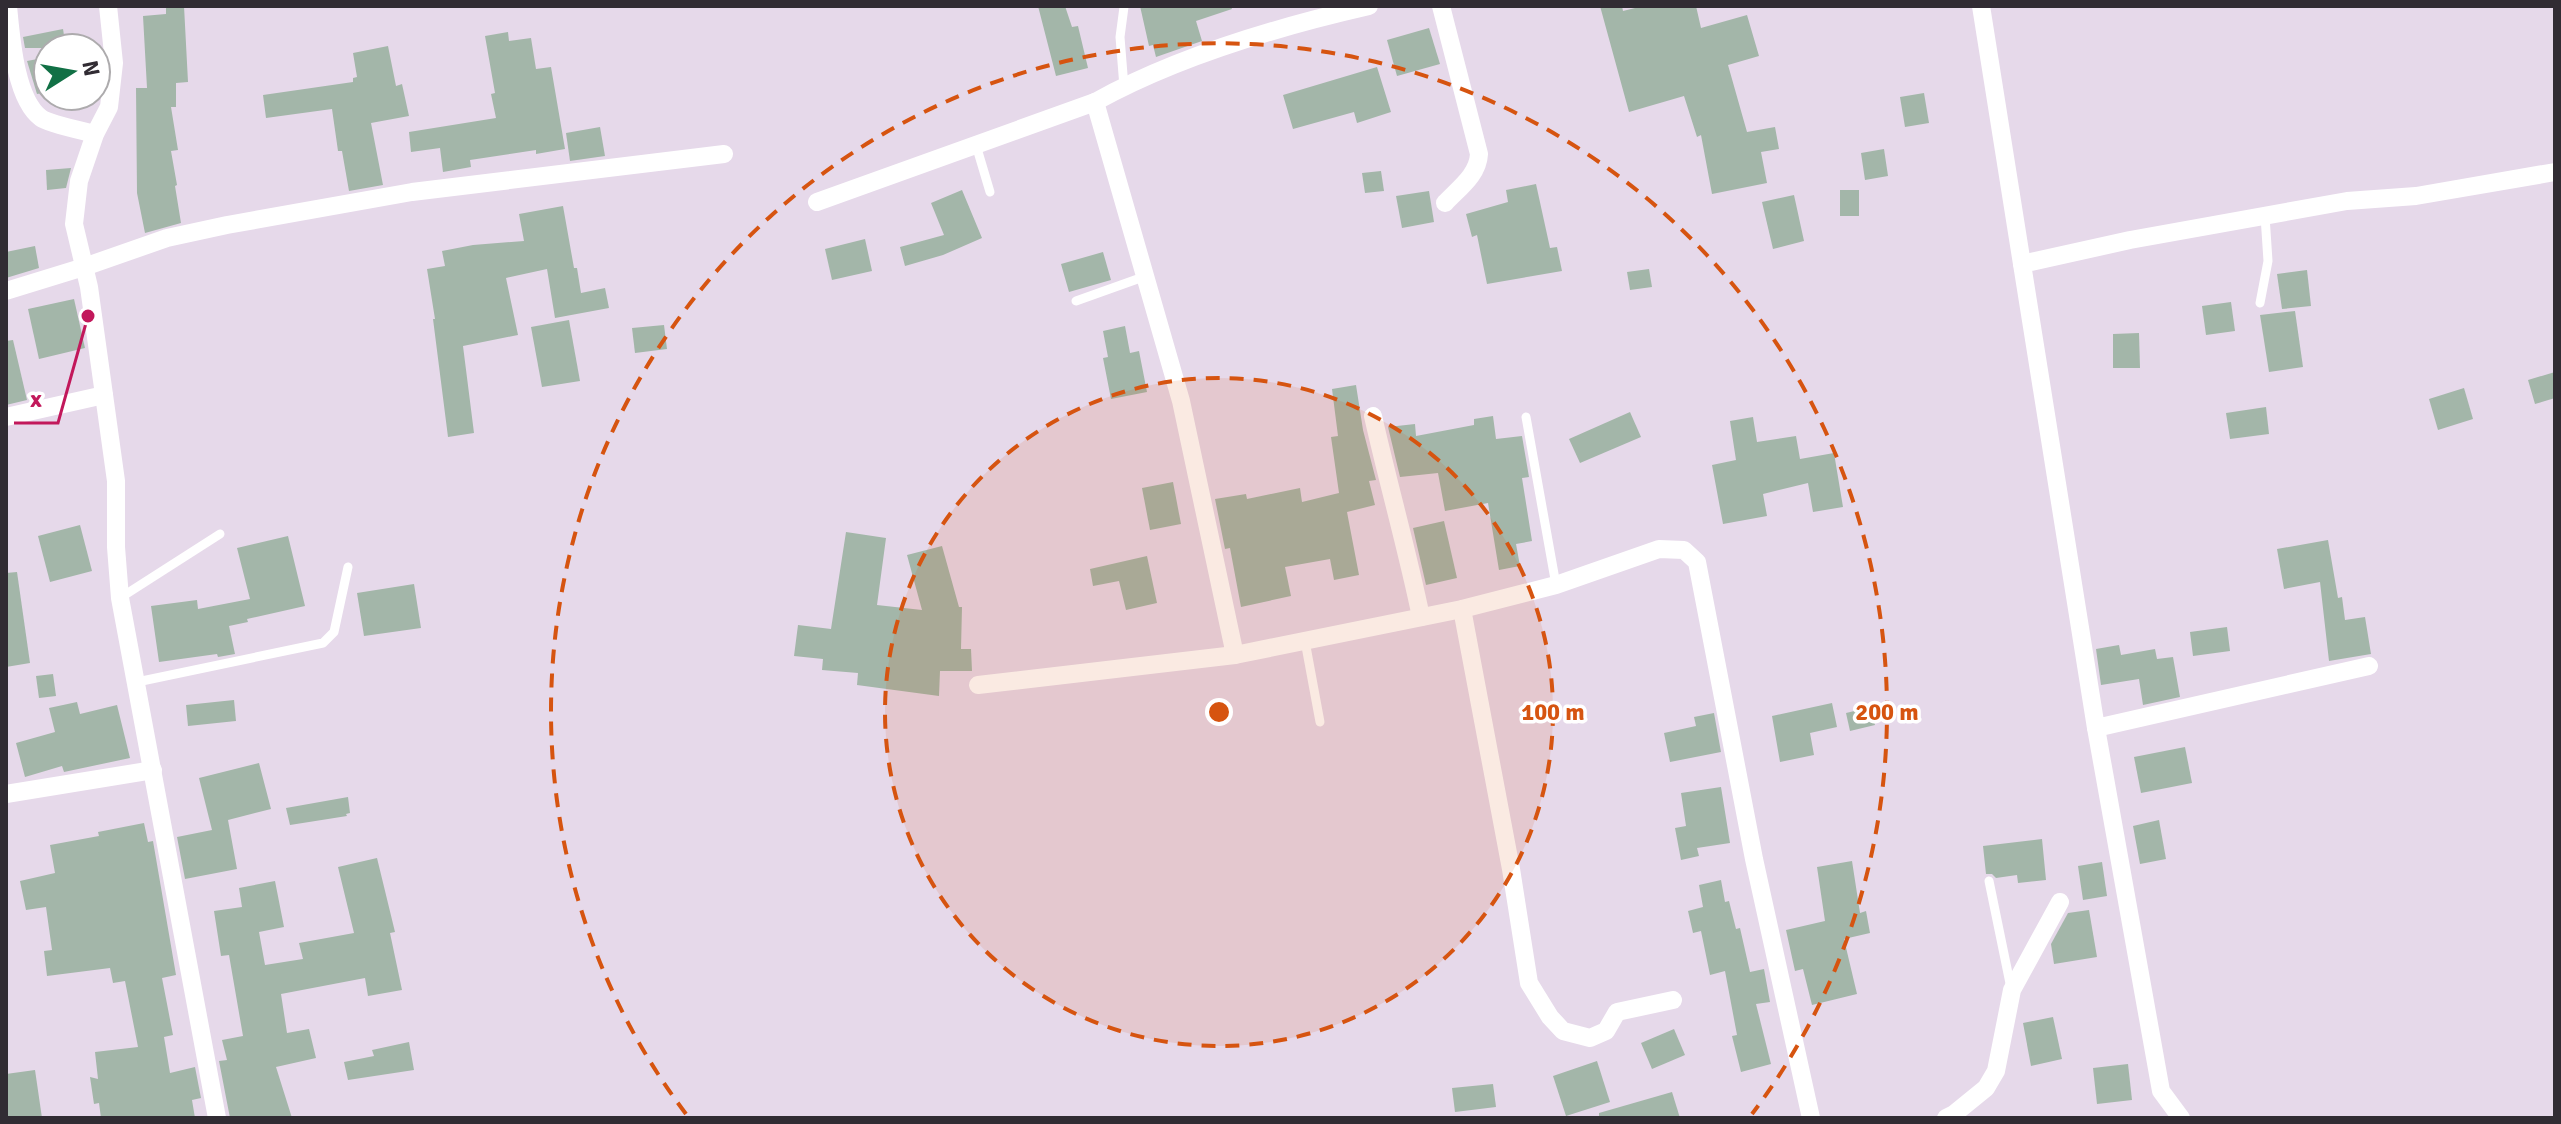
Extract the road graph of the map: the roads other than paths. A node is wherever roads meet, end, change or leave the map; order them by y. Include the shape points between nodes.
1 (8, 6) edge
2 (108, 6) edge
3 (1369, 6) edge
4 (1441, 6) edge
5 (1981, 6) edge
6 (1124, 7) edge
7 (1124, 87) junction
8 (1095, 102) junction
9 (95, 134) junction
10 (976, 145) junction
11 (724, 154) dead end
12 (2555, 172) edge
13 (990, 192) dead end
14 (817, 202) dead end
15 (1445, 203) dead end
16 (2265, 216) junction
17 (2022, 264) junction
18 (84, 267) junction
19 (1146, 276) junction
20 (6, 291) edge
21 (1076, 301) dead end
22 (2260, 303) dead end
23 (104, 395) junction
24 (1373, 416) dead end
25 (6, 417) edge
26 (1526, 417) dead end
27 (220, 534) dead end
28 (348, 567) dead end
29 (1556, 585) junction
30 (120, 598) junction
31 (1462, 609) junction
32 (1421, 617) junction
33 (1305, 641) junction
34 (1235, 655) junction
35 (2369, 666) dead end
36 (137, 682) junction
37 (978, 685) dead end
38 (1320, 722) dead end
39 (2096, 728) junction
40 (153, 770) junction
41 (6, 794) edge
42 (1989, 881) dead end
43 (2060, 902) dead end
44 (2012, 990) junction
45 (1673, 1000) dead end
46 (217, 1118) edge
47 (1811, 1118) edge
48 (1946, 1118) edge
49 (2181, 1118) edge

1 - 9 street via 23,94 41,119
2 - 9 street via 114,63 109,107
3 - 7 street via 1291,25
4 - 15 street via 1479,154 1474,173
5 - 17 street
6 - 7 lane
7 - 8 street
8 - 10 street
8 - 19 street
9 - 18 street via 79,181 74,224
10 - 13 lane
10 - 14 street
11 - 18 street via 387,196 167,238
12 - 16 street
16 - 17 street
16 - 22 lane via 2268,261
17 - 39 street
18 - 20 street
18 - 23 street
19 - 21 lane
19 - 34 street via 1181,401
23 - 25 street
23 - 30 street via 116,481
24 - 32 street
26 - 29 lane
27 - 30 lane
28 - 36 lane via 334,632 323,643
29 - 31 street
29 - 47 street via 1659,549 1684,550 1697,562
30 - 36 street
31 - 32 street
31 - 45 street via 1529,983 1563,1031 1590,1038 1606,1031 1617,1012
32 - 33 street
33 - 34 street
33 - 38 lane
34 - 37 street
35 - 39 street
36 - 40 street
39 - 49 street via 2161,1091
40 - 41 street
40 - 46 street
42 - 44 lane
43 - 44 street
44 - 48 street via 1996,1071 1986,1088

